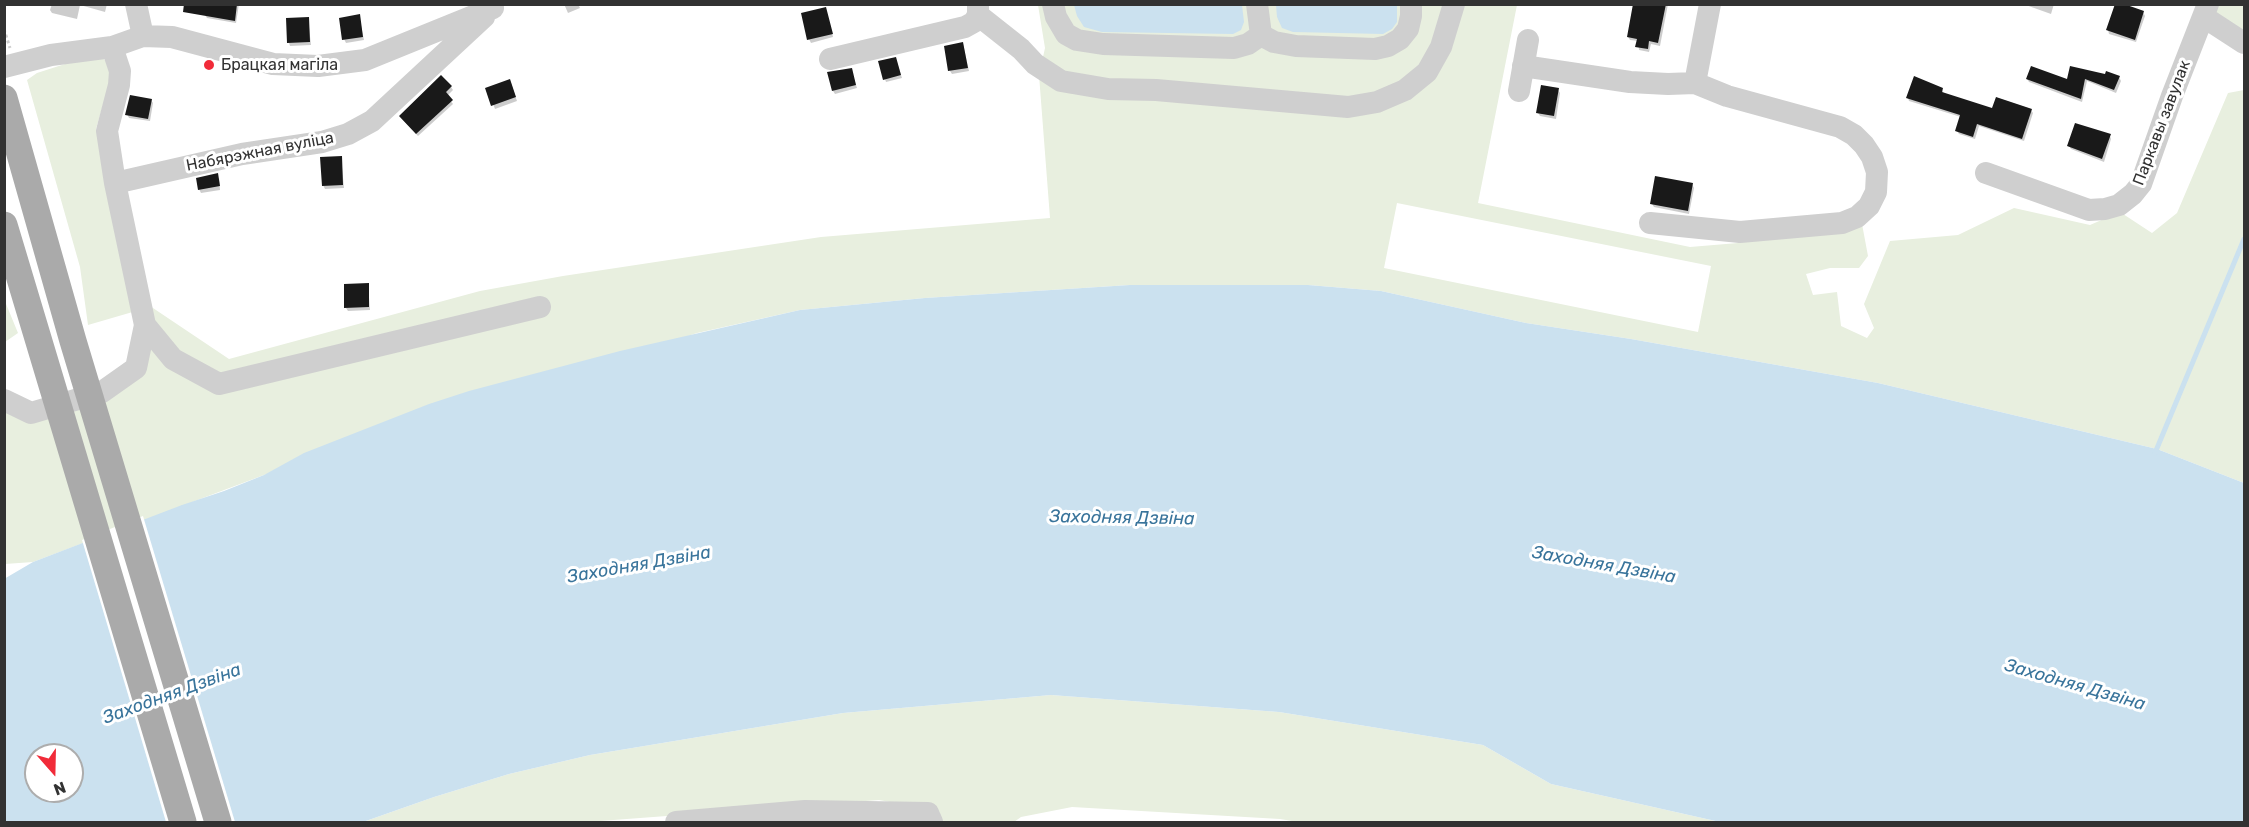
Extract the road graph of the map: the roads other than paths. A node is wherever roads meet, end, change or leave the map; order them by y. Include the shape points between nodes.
1 (136, 4) edge
2 (1053, 4) edge
3 (1257, 4) edge
4 (1411, 4) edge
5 (1454, 4) edge
6 (1710, 4) edge
7 (497, 6) edge
8 (978, 10) edge
9 (2206, 10) edge
10 (1260, 35) junction
11 (143, 36) junction
12 (1528, 40) dead end
13 (2244, 43) edge
14 (112, 47) junction
15 (830, 59) dead end
16 (1523, 66) junction
17 (4, 67) edge
18 (1695, 83) junction
19 (1519, 91) dead end
20 (4, 98) edge
21 (1986, 173) dead end
22 (116, 183) junction
23 (1650, 223) dead end
24 (4, 225) edge
25 (540, 307) dead end
26 (145, 325) junction
27 (4, 400) edge
28 (183, 822) edge
29 (218, 822) edge
30 (676, 822) edge
31 (932, 822) edge

1 - 11 street
2 - 10 street via 1066,34 1103,44 1234,48
3 - 10 street
4 - 10 street via 1408,29 1400,39 1375,49 1296,46
5 - 8 street via 1441,47 1427,72 1405,90 1377,102 1348,107 1108,89 1061,81 1035,64
6 - 18 street
7 - 11 street via 365,60 318,66 273,64 172,37
7 - 22 street, Набярэжная вуліца via 372,121 348,134
8 - 15 street via 974,22 965,27
9 - 13 street
9 - 21 street, Паркавы завулак via 2141,184 2119,205 2089,210
11 - 14 street
12 - 16 street
14 - 17 street via 51,55
14 - 22 street via 120,71 107,130
16 - 18 street via 1630,82
16 - 19 street
18 - 23 street via 1727,96 1840,127 1854,135 1872,157 1876,192 1857,217 1842,223 1740,232
20 - 29 main road
22 - 26 street
24 - 28 main road
25 - 26 street via 219,384 173,359
26 - 27 street via 136,368 102,392 31,413
30 - 31 street via 805,811 928,813

